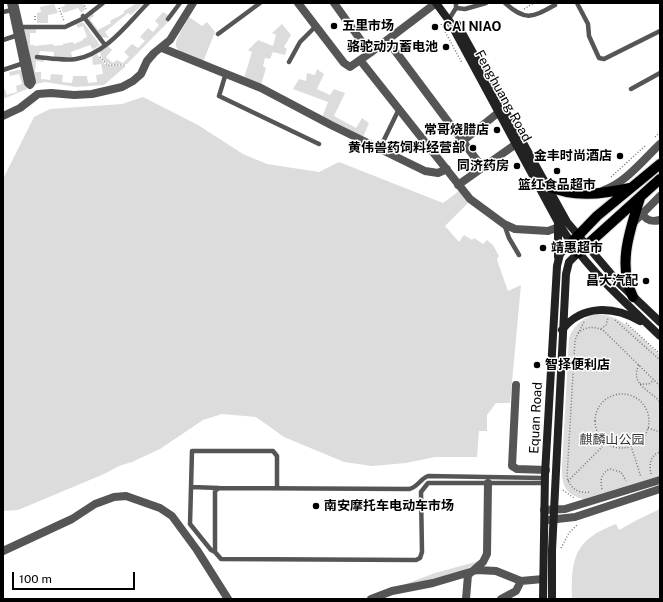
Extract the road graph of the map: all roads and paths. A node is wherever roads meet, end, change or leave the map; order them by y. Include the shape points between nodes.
1 (84, 3) edge
2 (102, 3) edge
3 (148, 3) edge
4 (180, 3) edge
5 (193, 3) edge
6 (260, 3) edge
7 (298, 3) edge
8 (442, 3) edge
9 (486, 3) edge
10 (506, 3) edge
11 (534, 3) edge
12 (577, 3) edge
13 (337, 4) edge
14 (435, 4) edge
15 (12, 5) edge
16 (555, 5) dead end
17 (59, 8) dead end
18 (454, 9) edge
19 (521, 10) dead end
20 (3, 12) edge
21 (35, 14) dead end
22 (85, 15) junction
23 (168, 19) dead end
24 (64, 24) junction
25 (35, 25) junction
26 (316, 26) junction
27 (19, 29) junction
28 (660, 31) edge
29 (218, 34) dead end
30 (3, 40) edge
31 (387, 40) junction
32 (105, 45) junction
33 (162, 48) junction
34 (98, 50) junction
35 (370, 53) junction
36 (36, 57) dead end
37 (360, 60) junction
38 (289, 62) dead end
39 (24, 63) junction
40 (126, 65) dead end
41 (466, 69) dead end
42 (3, 70) edge
43 (226, 73) junction
44 (660, 73) edge
45 (632, 89) dead end
46 (400, 109) junction
47 (499, 112) junction
48 (3, 116) edge
49 (660, 132) edge
50 (463, 141) junction
51 (650, 141) dead end
52 (319, 144) dead end
53 (516, 144) junction
54 (660, 144) edge
55 (646, 146) dead end
56 (380, 148) junction
57 (660, 164) edge
58 (482, 167) junction
59 (447, 169) junction
60 (660, 179) edge
61 (607, 180) dead end
62 (458, 185) junction
63 (548, 186) junction
64 (632, 188) junction
65 (596, 193) junction
66 (660, 196) edge
67 (640, 197) junction
68 (642, 213) junction
69 (660, 220) edge
70 (504, 224) junction
71 (558, 225) junction
72 (631, 226) junction
73 (579, 236) junction
74 (571, 243) junction
75 (588, 246) junction
76 (578, 252) junction
77 (519, 255) dead end
78 (558, 261) junction
79 (633, 297) junction
80 (605, 316) dead end
81 (614, 316) dead end
82 (608, 317) junction
83 (619, 318) dead end
84 (589, 319) dead end
85 (623, 321) dead end
86 (660, 322) edge
87 (652, 328) junction
88 (601, 329) junction
89 (562, 330) junction
90 (577, 334) junction
91 (660, 336) edge
92 (660, 354) edge
93 (660, 360) edge
94 (639, 365) junction
95 (654, 380) junction
96 (639, 383) junction
97 (516, 385) dead end
98 (660, 386) edge
99 (660, 402) edge
100 (648, 428) junction
101 (660, 432) edge
102 (606, 443) junction
103 (631, 446) junction
104 (660, 452) edge
105 (546, 470) junction
106 (655, 472) dead end
107 (651, 474) junction
108 (633, 479) dead end
109 (568, 480) junction
110 (660, 480) edge
111 (545, 481) junction
112 (626, 481) junction
113 (488, 483) junction
114 (620, 483) dead end
115 (561, 485) dead end
116 (608, 487) dead end
117 (191, 488) junction
118 (218, 488) junction
119 (277, 488) junction
120 (602, 489) junction
121 (660, 489) edge
122 (578, 500) dead end
123 (544, 510) junction
124 (555, 510) junction
125 (544, 520) junction
126 (555, 521) junction
127 (580, 523) dead end
128 (3, 551) edge
129 (215, 552) junction
130 (559, 554) dead end
131 (472, 571) junction
132 (543, 579) junction
133 (521, 581) junction
134 (228, 599) edge
135 (371, 599) edge
136 (466, 599) edge
137 (501, 599) edge
138 (543, 599) edge
139 (552, 599) edge

1 - 22 path
2 - 22 lane
3 - 32 lane
4 - 23 lane
5 - 33 street via 170,40
6 - 29 lane
7 - 26 street
8 - 18 main road, Fenghuang Road
9 - 18 lane
10 - 16 lane via 516,12 528,16 534,16
11 - 19 path
12 - 28 lane via 588,24 589,36 599,58 604,60
13 - 35 street
14 - 31 street
14 - 41 path
14 - 47 main road, Fenghuang Road via 450,22
15 - 20 lane
15 - 27 street
17 - 24 path
18 - 63 main road, Fenghuang Road
21 - 25 path
22 - 24 lane
22 - 27 lane via 62,27
22 - 32 lane
24 - 25 lane
25 - 27 lane
26 - 37 street via 347,66 350,67
26 - 38 lane via 300,42
27 - 30 lane
27 - 39 street
27 - 39 street via 32,82 30,85
31 - 35 street
31 - 50 street
32 - 34 lane
33 - 43 street
33 - 48 street via 147,61 141,74 122,86 92,94 38,94 20,108
34 - 36 lane via 76,59
34 - 40 path via 106,64
35 - 37 street
37 - 46 street
39 - 42 lane
43 - 52 lane via 219,96
43 - 56 street via 279,96
44 - 45 lane
46 - 56 lane
46 - 59 street
47 - 50 street
47 - 53 main road, Fenghuang Road
49 - 51 path
50 - 58 street
53 - 58 street
53 - 71 main road, Fenghuang Road
54 - 65 street via 613,186
55 - 61 path
56 - 59 street via 430,172 438,173
57 - 64 main road
58 - 62 street
59 - 62 street
60 - 67 main road
62 - 70 street via 470,199
63 - 65 main road via 568,193
63 - 73 main road, Fenghuang Road via 567,222
64 - 65 main road
64 - 73 main road via 597,216
66 - 68 street
67 - 72 main road
67 - 75 main road
68 - 69 street via 651,221
68 - 72 street
70 - 71 street via 528,231 548,231
70 - 77 lane via 508,238
71 - 74 main road, Fenghuang Road
71 - 78 main road, Equan Road
72 - 79 main road via 626,262 629,288
73 - 74 main road
73 - 75 main road, Fenghuang Road
74 - 76 main road, Fenghuang Road
74 - 78 main road via 560,254
75 - 76 main road
75 - 79 main road, Fenghuang Road
76 - 87 main road, Fenghuang Road via 599,277
76 - 89 main road, Equan Road via 567,267
78 - 105 main road, Equan Road
79 - 86 main road, Fenghuang Road
80 - 82 path
81 - 83 path
82 - 88 path via 607,323
82 - 93 path
84 - 90 path
85 - 92 path
87 - 89 main road via 623,313 602,309 591,310 579,316
87 - 91 main road, Fenghuang Road
88 - 90 path via 586,328
88 - 94 path
89 - 124 main road, Equan Road
90 - 109 path
94 - 95 path
94 - 96 path via 636,373
95 - 96 path via 649,384
95 - 98 path
96 - 99 path
97 - 105 street via 512,466 518,469
100 - 101 path
100 - 102 path via 648,411 640,399 626,394 612,395 600,404 595,418 598,433
100 - 103 path via 643,438
102 - 103 path via 616,447
102 - 109 path
103 - 107 path via 641,477
104 - 107 path via 651,460
105 - 111 main road, Equan Road
106 - 107 path
108 - 112 path
109 - 120 path via 572,487 582,492
110 - 124 street via 565,510
111 - 113 lane
111 - 119 lane via 433,476 423,478 417,486 409,489
111 - 123 main road, Equan Road
112 - 114 path
112 - 120 path via 621,472 610,470 602,475
113 - 129 lane via 433,482 425,486 421,492 422,552 416,560 221,558
113 - 131 street via 487,554 483,562
115 - 122 path via 564,491
116 - 120 path
117 - 118 lane
117 - 119 lane via 194,450 273,451 277,456
117 - 129 lane via 190,524
118 - 119 lane
118 - 129 lane via 215,491
121 - 126 street via 576,517
123 - 124 street
123 - 125 main road, Equan Road
124 - 126 main road, Equan Road
125 - 126 street
125 - 132 main road, Equan Road
126 - 139 main road, Equan Road
127 - 130 path via 569,533
128 - 134 street via 72,519 95,504 114,497 126,496 160,508 172,516
131 - 133 street via 496,571
131 - 135 street via 433,583 392,591
131 - 136 street via 467,579
132 - 133 street
132 - 138 main road, Equan Road
133 - 137 street via 516,590

